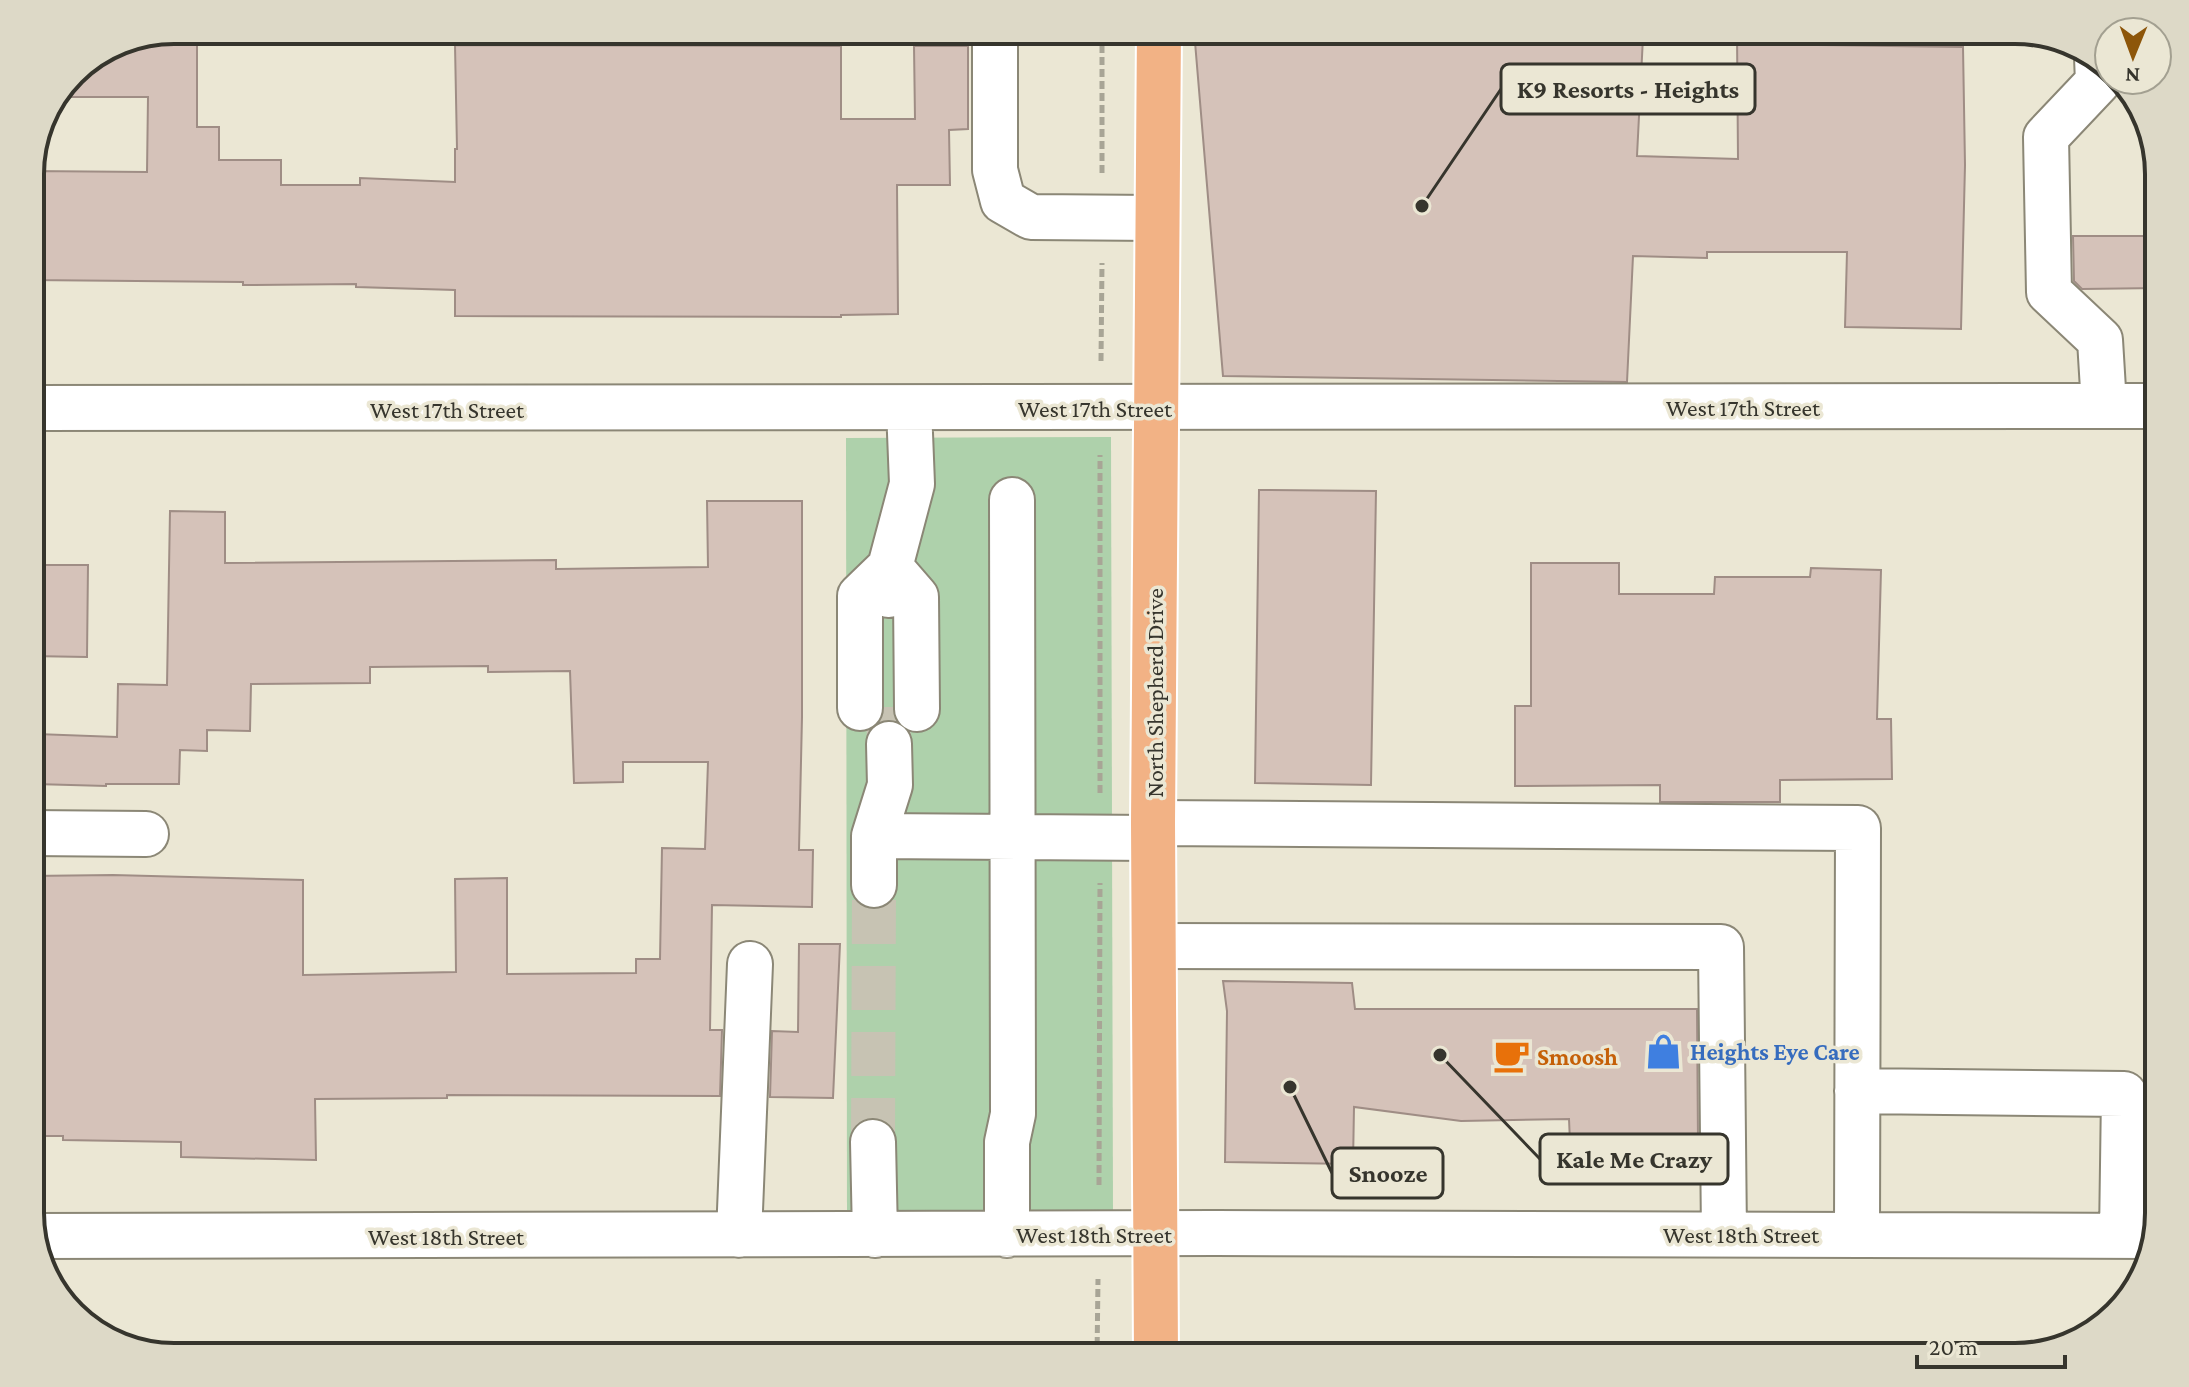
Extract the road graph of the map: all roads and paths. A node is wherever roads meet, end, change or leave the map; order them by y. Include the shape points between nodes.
1 (995, 44) edge
2 (1159, 44) edge
3 (2093, 87) edge
4 (1156, 218) junction
5 (2104, 406) junction
6 (2145, 406) edge
7 (1155, 407) junction
8 (44, 408) edge
9 (909, 408) junction
10 (1012, 500) dead end
11 (890, 567) junction
12 (889, 734) junction
13 (1153, 831) junction
14 (44, 833) edge
15 (146, 834) dead end
16 (874, 836) junction
17 (1012, 837) junction
18 (874, 885) tunnel mouth
19 (1154, 946) junction
20 (750, 964) dead end
21 (1857, 1091) junction
22 (873, 1142) tunnel mouth
23 (1857, 1233) junction
24 (1156, 1234) junction
25 (1724, 1234) junction
26 (739, 1235) junction
27 (875, 1235) junction
28 (1007, 1235) junction
29 (46, 1236) edge
30 (2137, 1236) edge
31 (1098, 1297) dead end
32 (1097, 1343) edge
33 (1156, 1343) edge

1 - 4 street via 995,170 1003,201 1031,217
2 - 4 main road, North Shepherd Drive
3 - 5 street via 2046,137 2049,292 2100,340
4 - 7 main road, North Shepherd Drive
5 - 6 street, West 17th Street
5 - 7 street, West 17th Street
7 - 9 street, West 17th Street
7 - 13 main road, North Shepherd Drive
8 - 9 street, West 17th Street
9 - 11 street via 912,484
10 - 17 street
11 - 12 street via 916,597
11 - 12 street via 860,596
12 - 16 street
13 - 17 street
13 - 19 main road, North Shepherd Drive
13 - 21 street via 1858,828
14 - 15 street
16 - 17 street
16 - 18 street
17 - 28 street via 1013,1114 1007,1142
19 - 24 main road, North Shepherd Drive
19 - 25 street via 1721,947
20 - 26 street
21 - 23 street
21 - 30 street via 2124,1094
22 - 27 street
23 - 25 street, West 18th Street
23 - 30 street, West 18th Street
24 - 25 street, West 18th Street
24 - 28 street, West 18th Street
24 - 33 main road, North Shepherd Drive
26 - 27 street, West 18th Street
26 - 29 street, West 18th Street
27 - 28 street, West 18th Street
31 - 32 path

